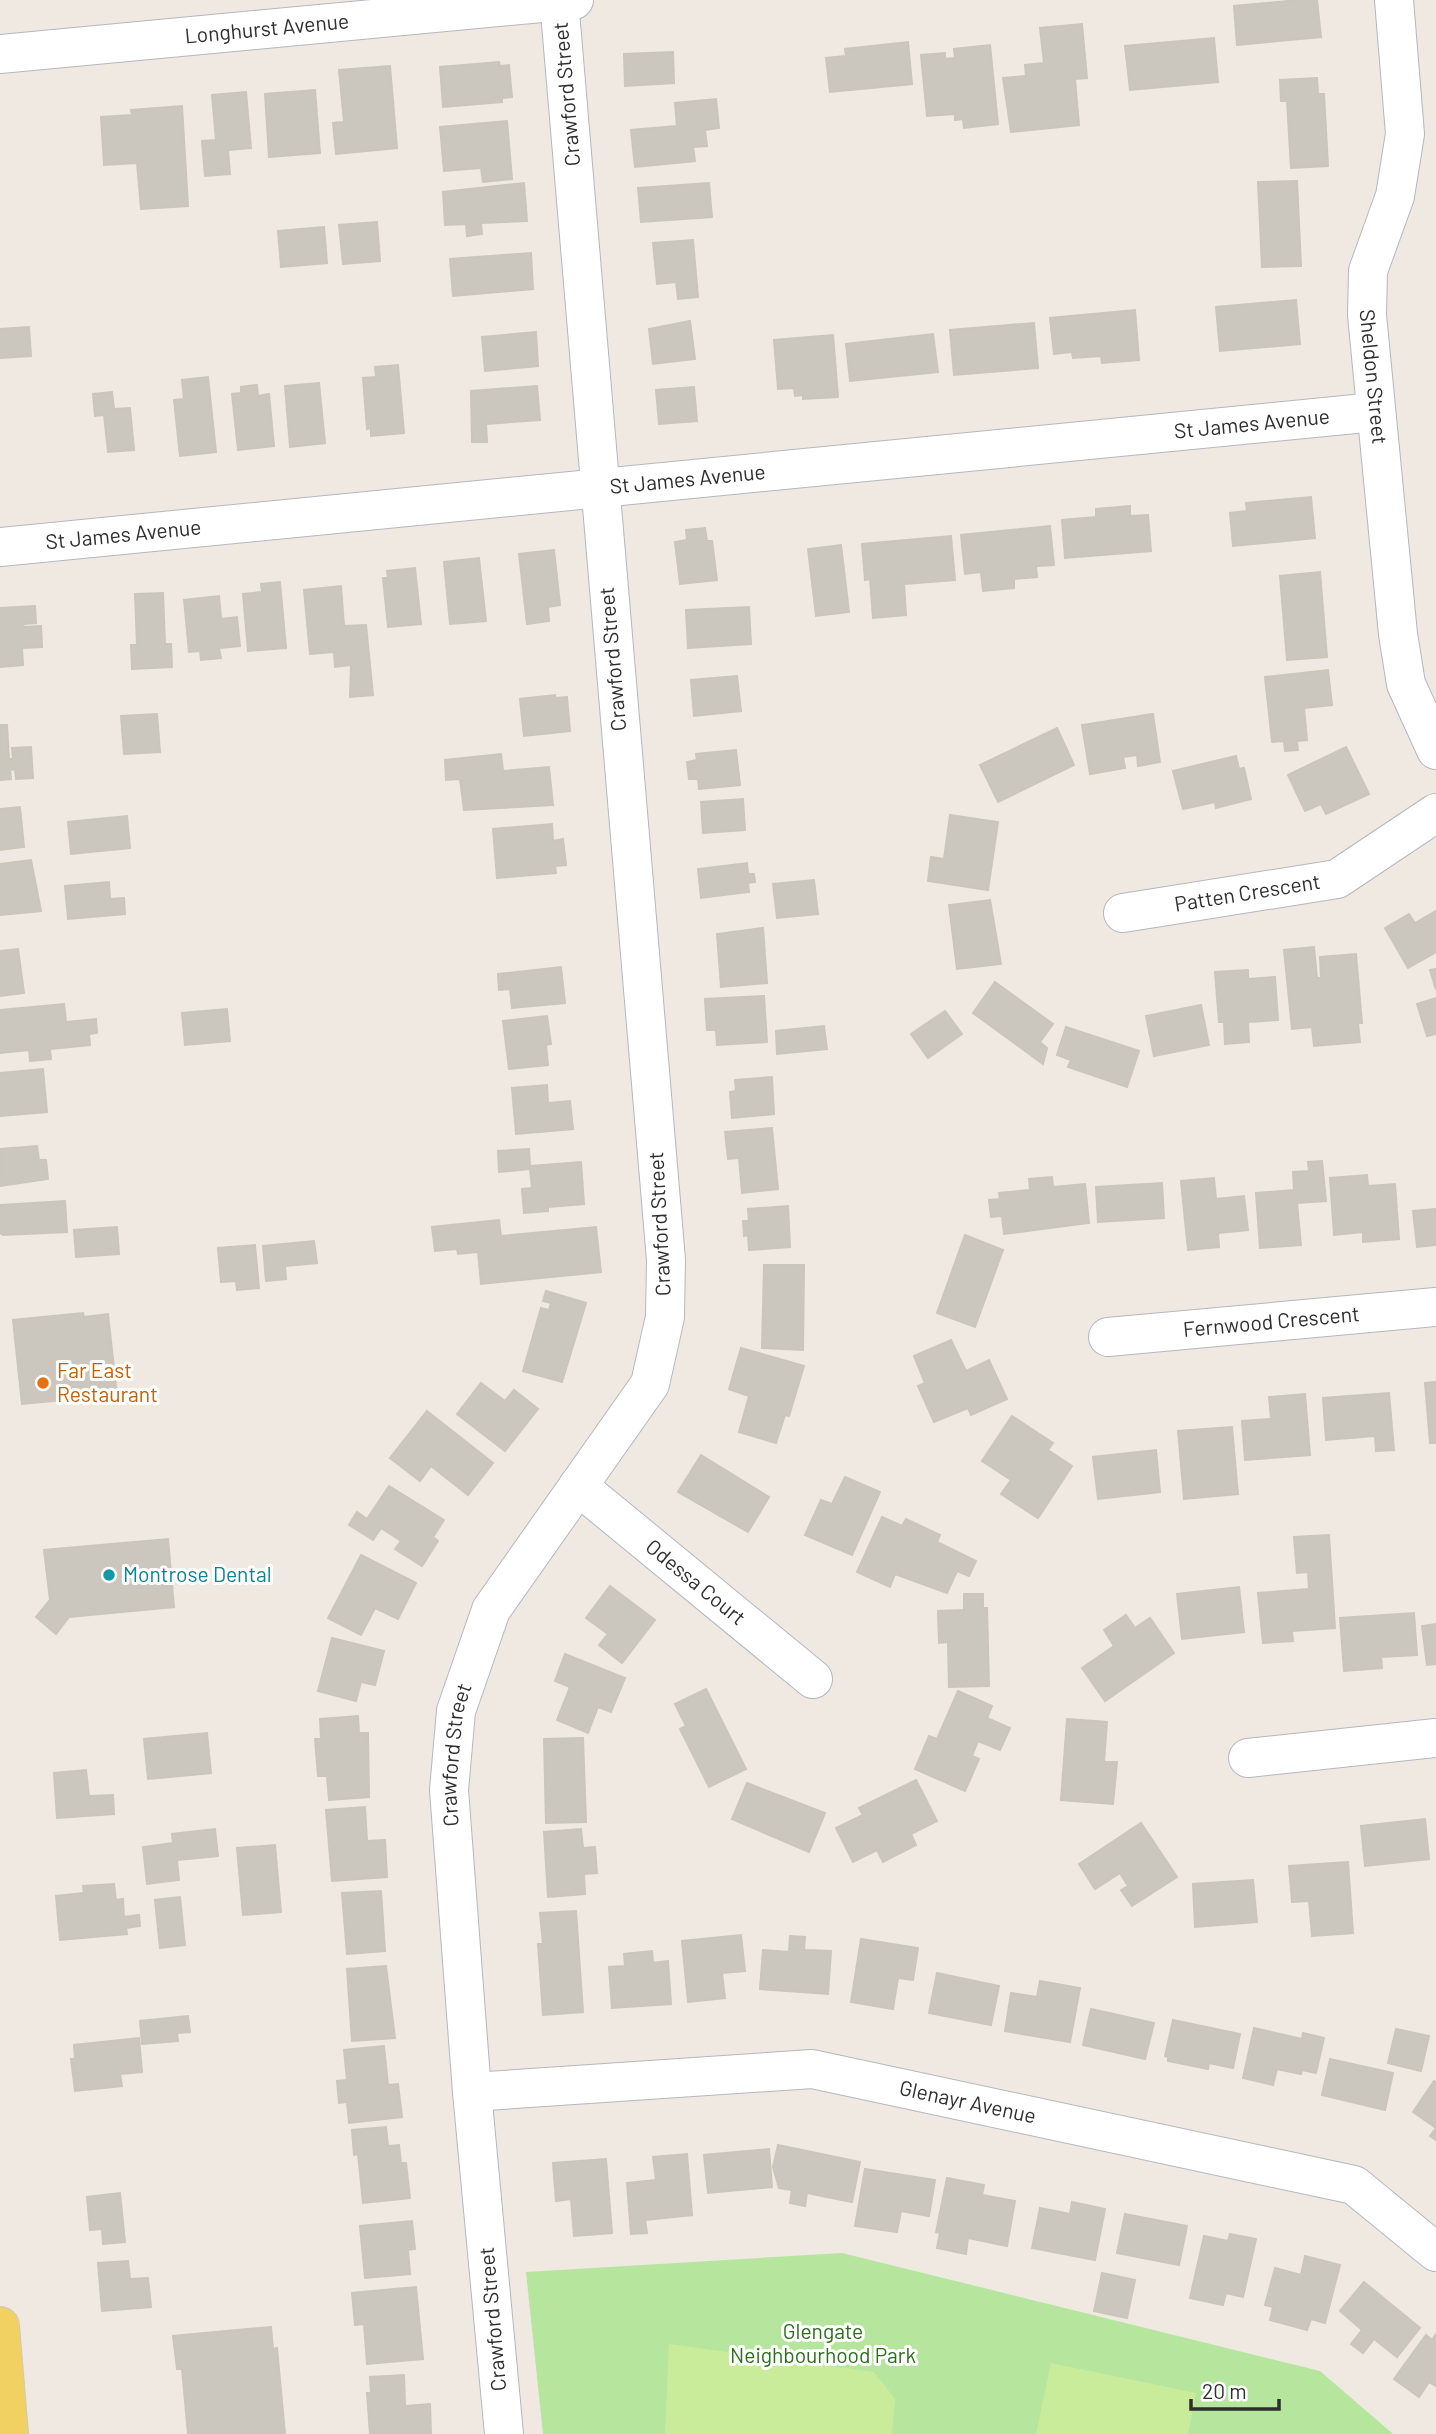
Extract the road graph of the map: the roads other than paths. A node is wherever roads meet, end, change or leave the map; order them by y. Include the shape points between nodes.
1 (564, 0) edge
2 (1394, 0) edge
3 (0, 54) edge
4 (1375, 412) junction
5 (598, 489) junction
6 (0, 547) edge
7 (1436, 750) edge
8 (1436, 813) edge
9 (1123, 913) dead end
10 (1436, 1307) edge
11 (1108, 1337) dead end
12 (578, 1486) junction
13 (813, 1679) dead end
14 (1436, 1738) edge
15 (1248, 1758) dead end
16 (472, 2092) junction
17 (1436, 2252) edge
18 (0, 2326) edge
19 (9, 2434) edge
20 (504, 2434) edge

1 - 3 street, Longhurst Avenue
1 - 5 street, Crawford Street
2 - 4 street, Sheldon Street via 1405,134 1395,196 1368,271
4 - 5 street, St James Avenue
4 - 7 street, Sheldon Street via 1406,684
5 - 6 street, St James Avenue
5 - 12 street, Crawford Street via 665,1246 665,1317 650,1384
8 - 9 street, Patten Crescent via 1337,879
10 - 11 street, Fernwood Crescent
12 - 13 street, Odessa Court
12 - 16 street, Crawford Street via 491,1610 456,1711 449,1790
14 - 15 street
16 - 17 street, Glenayr Avenue via 812,2069 1354,2185
16 - 20 street, Crawford Street
18 - 19 main road

